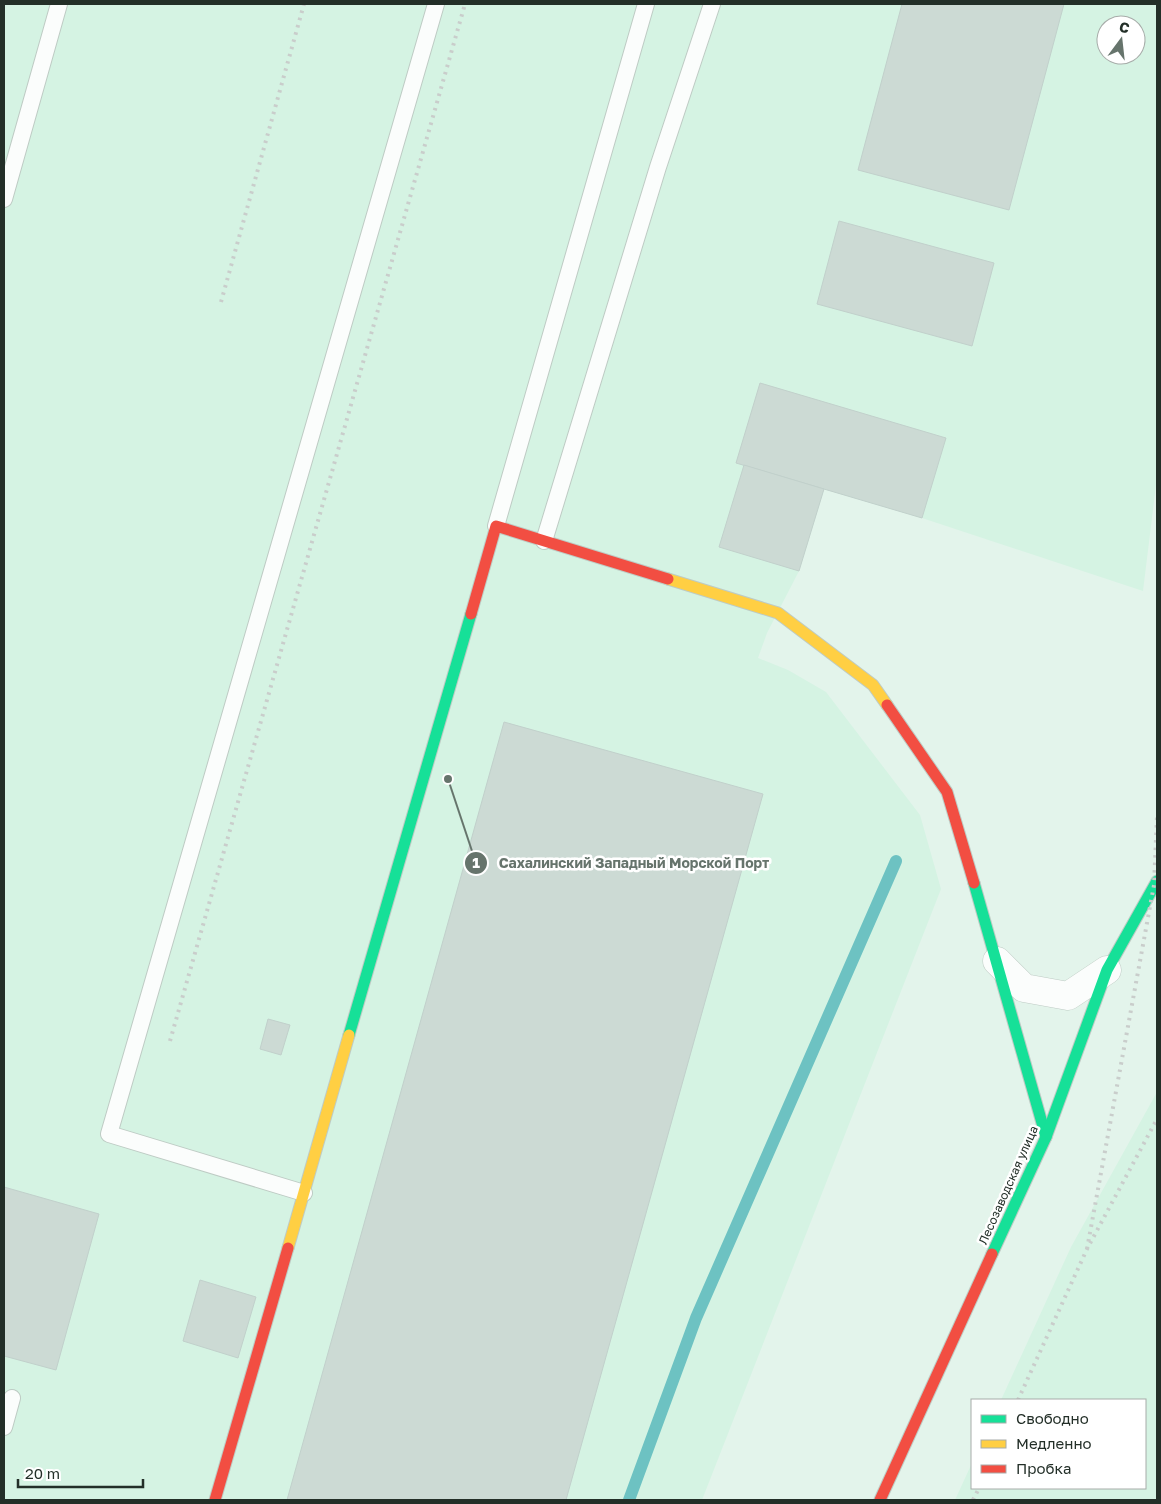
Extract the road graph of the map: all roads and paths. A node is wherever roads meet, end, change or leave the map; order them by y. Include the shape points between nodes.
1 (59, 4) edge
2 (436, 4) edge
3 (646, 4) edge
4 (712, 4) edge
5 (4, 199) edge
6 (496, 526) junction
7 (544, 541) junction
8 (1157, 881) edge
9 (997, 961) junction
10 (1106, 970) junction
11 (1046, 1137) junction
12 (304, 1193) junction
13 (12, 1398) dead end
14 (4, 1428) edge
15 (215, 1500) edge
16 (880, 1500) edge

1 - 5 lane
2 - 12 lane via 109,1134
3 - 6 lane
4 - 7 lane via 658,167
6 - 7 street
6 - 12 street
7 - 9 street via 778,613 873,685 947,792
8 - 10 street, Лесозаводская улица
9 - 10 street via 1024,988 1068,996
9 - 11 street
10 - 11 street, Лесозаводская улица
11 - 16 street, Лесозаводская улица
12 - 15 street
13 - 14 lane

